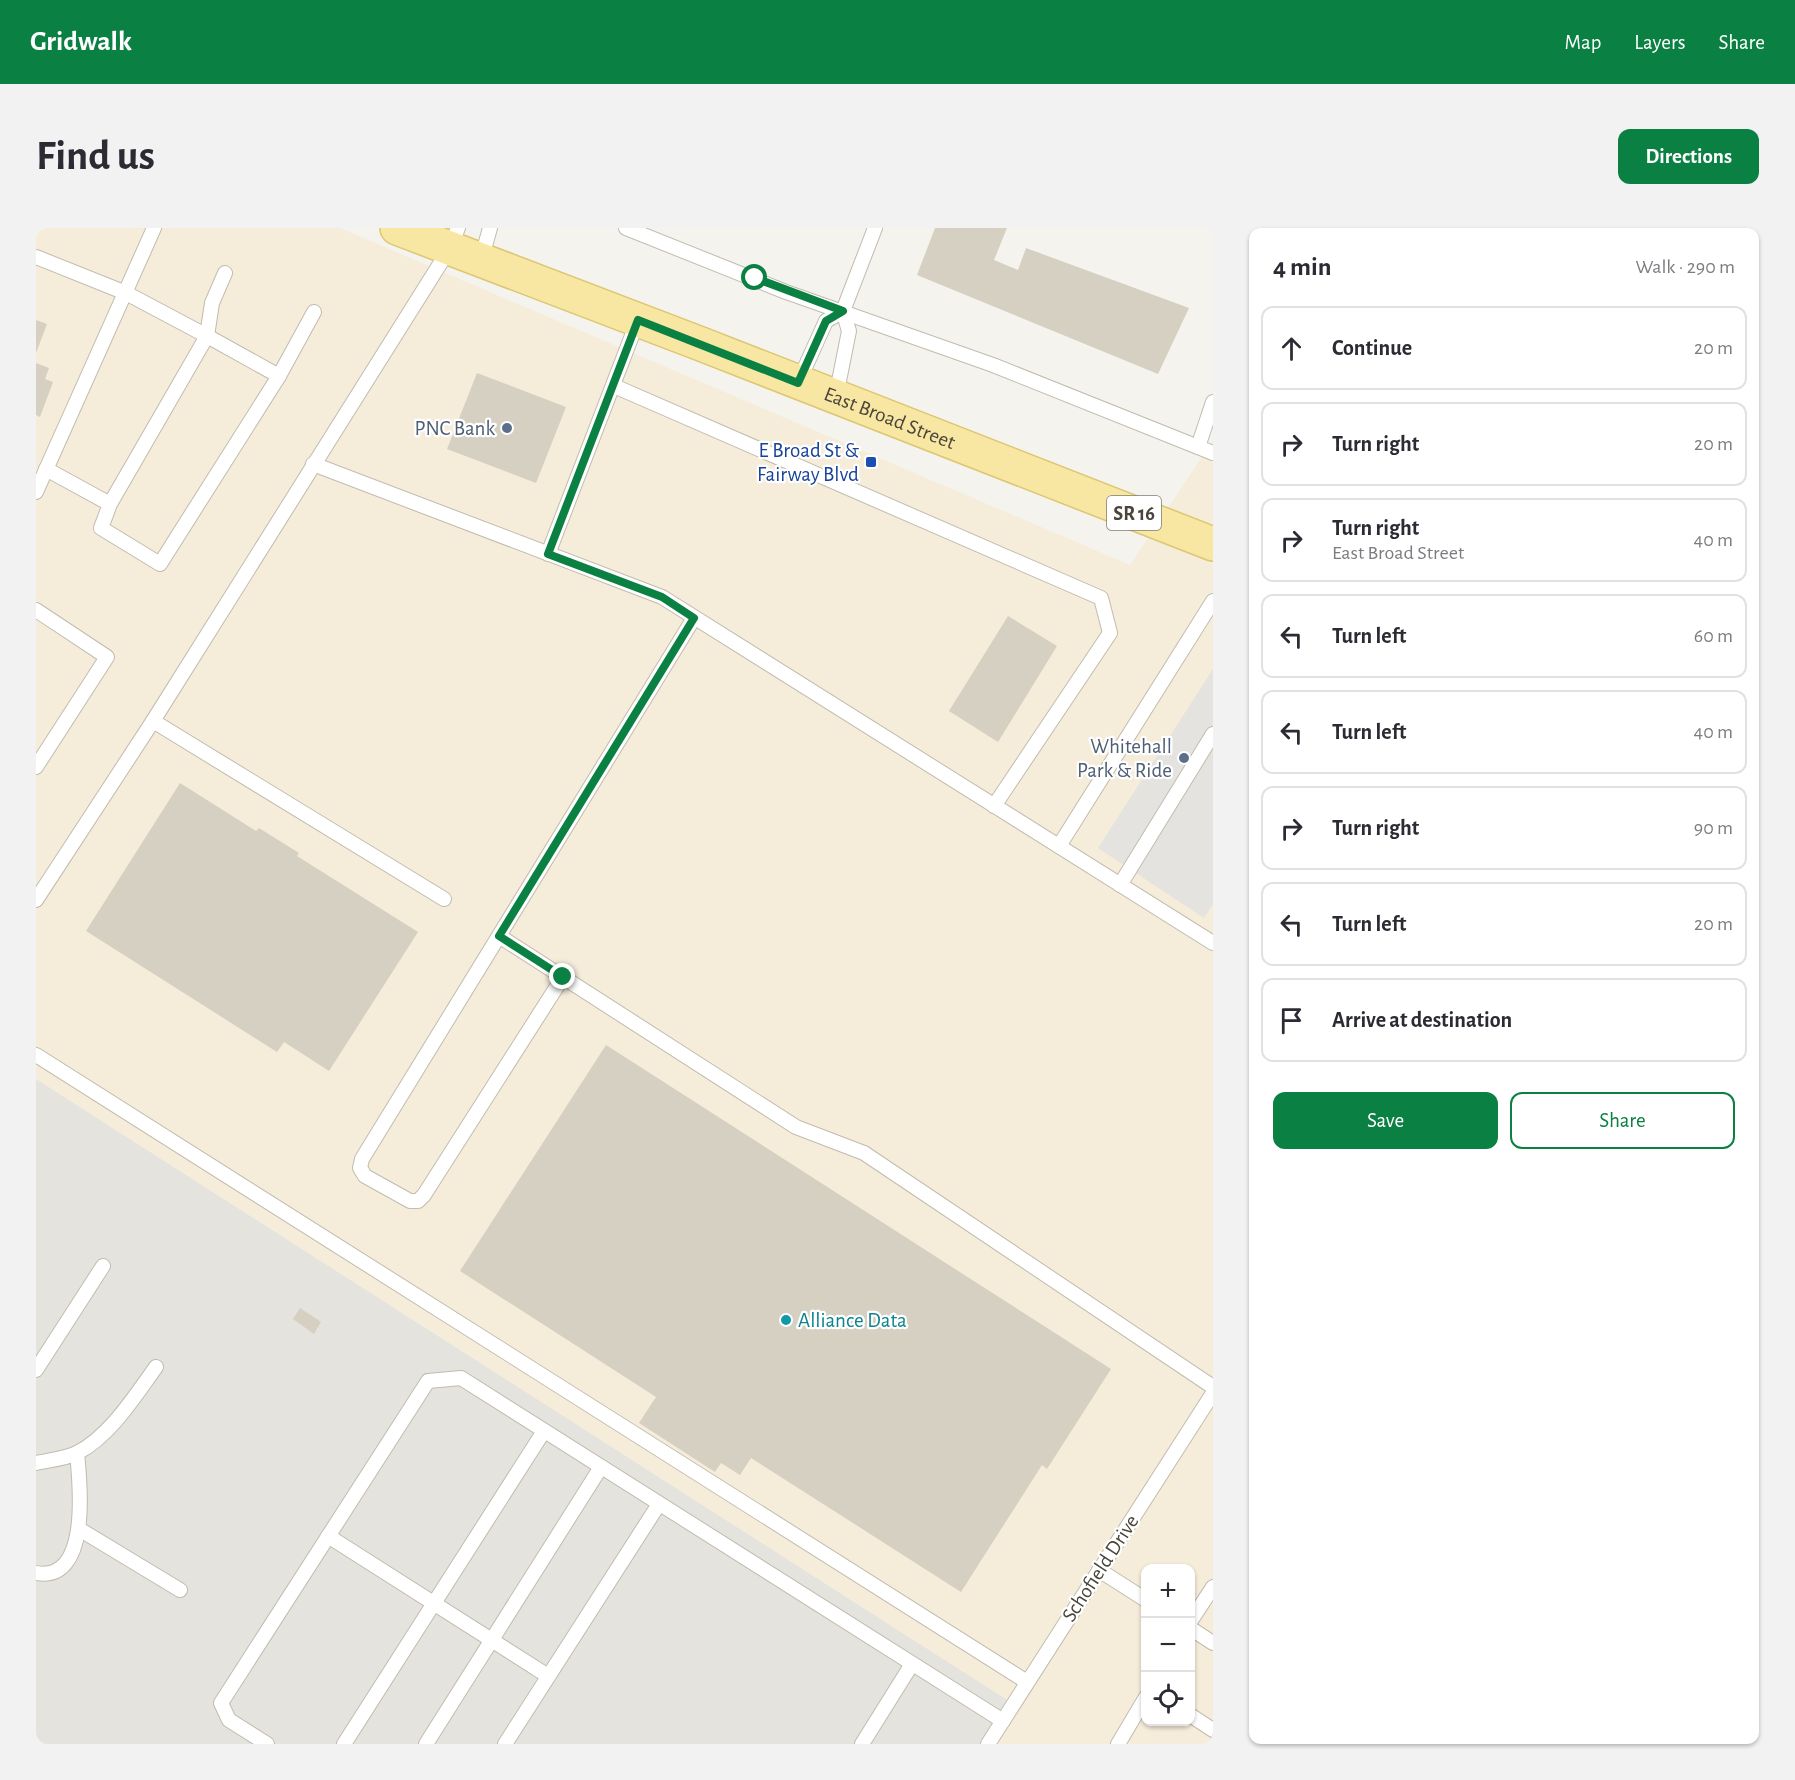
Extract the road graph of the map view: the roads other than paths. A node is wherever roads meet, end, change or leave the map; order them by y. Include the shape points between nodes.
1 (154, 228) edge
2 (397, 228) edge
3 (490, 228) edge
4 (626, 228) edge
5 (875, 228) edge
6 (454, 238) edge
7 (36, 257) edge
8 (481, 260) junction
9 (225, 273) dead end
10 (126, 293) junction
11 (843, 311) junction
12 (314, 312) dead end
13 (638, 320) junction
14 (207, 336) junction
15 (279, 376) junction
16 (798, 383) junction
17 (614, 386) junction
18 (836, 398) junction
19 (1213, 402) edge
20 (1198, 447) junction
21 (1213, 453) edge
22 (313, 464) junction
23 (46, 469) junction
24 (36, 492) edge
25 (110, 504) junction
26 (1213, 544) edge
27 (548, 554) junction
28 (1213, 601) edge
29 (36, 610) edge
30 (694, 618) junction
31 (153, 721) junction
32 (1213, 735) edge
33 (36, 767) edge
34 (994, 806) junction
35 (1059, 846) junction
36 (1120, 885) junction
37 (444, 899) dead end
38 (36, 900) edge
39 (499, 936) junction
40 (1213, 943) edge
41 (563, 977) junction
42 (36, 1055) edge
43 (103, 1266) dead end
44 (156, 1367) dead end
45 (36, 1370) edge
46 (1213, 1387) edge
47 (1213, 1393) edge
48 (544, 1431) junction
49 (77, 1452) junction
50 (36, 1463) edge
51 (601, 1467) junction
52 (659, 1504) junction
53 (79, 1529) junction
54 (328, 1536) junction
55 (1099, 1570) junction
56 (36, 1573) edge
57 (1213, 1587) edge
58 (180, 1590) dead end
59 (1141, 1597) edge
60 (435, 1603) junction
61 (1194, 1618) edge
62 (1195, 1632) edge
63 (492, 1640) junction
64 (1213, 1643) edge
65 (912, 1664) junction
66 (548, 1676) junction
67 (1027, 1682) junction
68 (1141, 1705) edge
69 (1195, 1718) edge
70 (1003, 1721) junction
71 (1213, 1730) edge
72 (267, 1744) edge
73 (344, 1744) edge
74 (426, 1744) edge
75 (505, 1744) edge
76 (862, 1744) edge
77 (988, 1744) edge
78 (1118, 1744) edge

1 - 10 lane
2 - 6 main road, East Broad Street / SR 16
3 - 8 lane
4 - 11 lane
5 - 11 lane
6 - 8 main road, East Broad Street / SR 16
6 - 22 lane
7 - 10 lane
8 - 13 main road, East Broad Street / SR 16
9 - 14 lane via 212,303
10 - 14 lane
10 - 23 lane
11 - 16 lane via 826,321
11 - 18 lane via 849,331
11 - 20 lane via 993,365
12 - 15 lane
13 - 16 main road, East Broad Street / SR 16
13 - 17 lane
14 - 15 lane
14 - 25 lane
15 - 25 lane via 160,564 101,528
16 - 18 main road, East Broad Street / SR 16
17 - 27 lane
17 - 34 lane via 1101,598 1110,633
18 - 26 main road, East Broad Street / SR 16
19 - 20 lane
20 - 21 lane
22 - 27 lane
22 - 31 lane
23 - 24 lane
23 - 25 lane
27 - 30 lane via 662,597
28 - 35 lane
29 - 33 lane via 107,657
30 - 34 lane
30 - 39 lane
31 - 37 lane
31 - 38 lane
32 - 36 lane
34 - 35 lane
35 - 36 lane
36 - 40 lane
39 - 41 lane
39 - 41 lane via 362,1159 360,1168 365,1176 410,1201 418,1201 424,1195
41 - 46 lane via 796,1127 864,1153
42 - 67 lane
43 - 45 lane
44 - 49 lane via 107,1428
47 - 55 lane, Schofield Drive
48 - 51 lane
48 - 54 lane via 461,1378 428,1381
48 - 60 lane
49 - 50 lane
49 - 53 lane
51 - 52 lane
51 - 63 lane
52 - 65 lane
52 - 66 lane
53 - 56 lane via 64,1565 55,1571
53 - 58 lane
54 - 60 lane
54 - 72 lane via 221,1703 229,1720
55 - 59 lane
55 - 67 lane, Schofield Drive
57 - 61 lane
60 - 63 lane
60 - 73 lane
62 - 64 lane
63 - 66 lane
63 - 74 lane
65 - 70 lane
65 - 76 lane
66 - 75 lane
67 - 70 lane, Schofield Drive
68 - 78 lane
69 - 71 lane
70 - 77 lane, Schofield Drive

